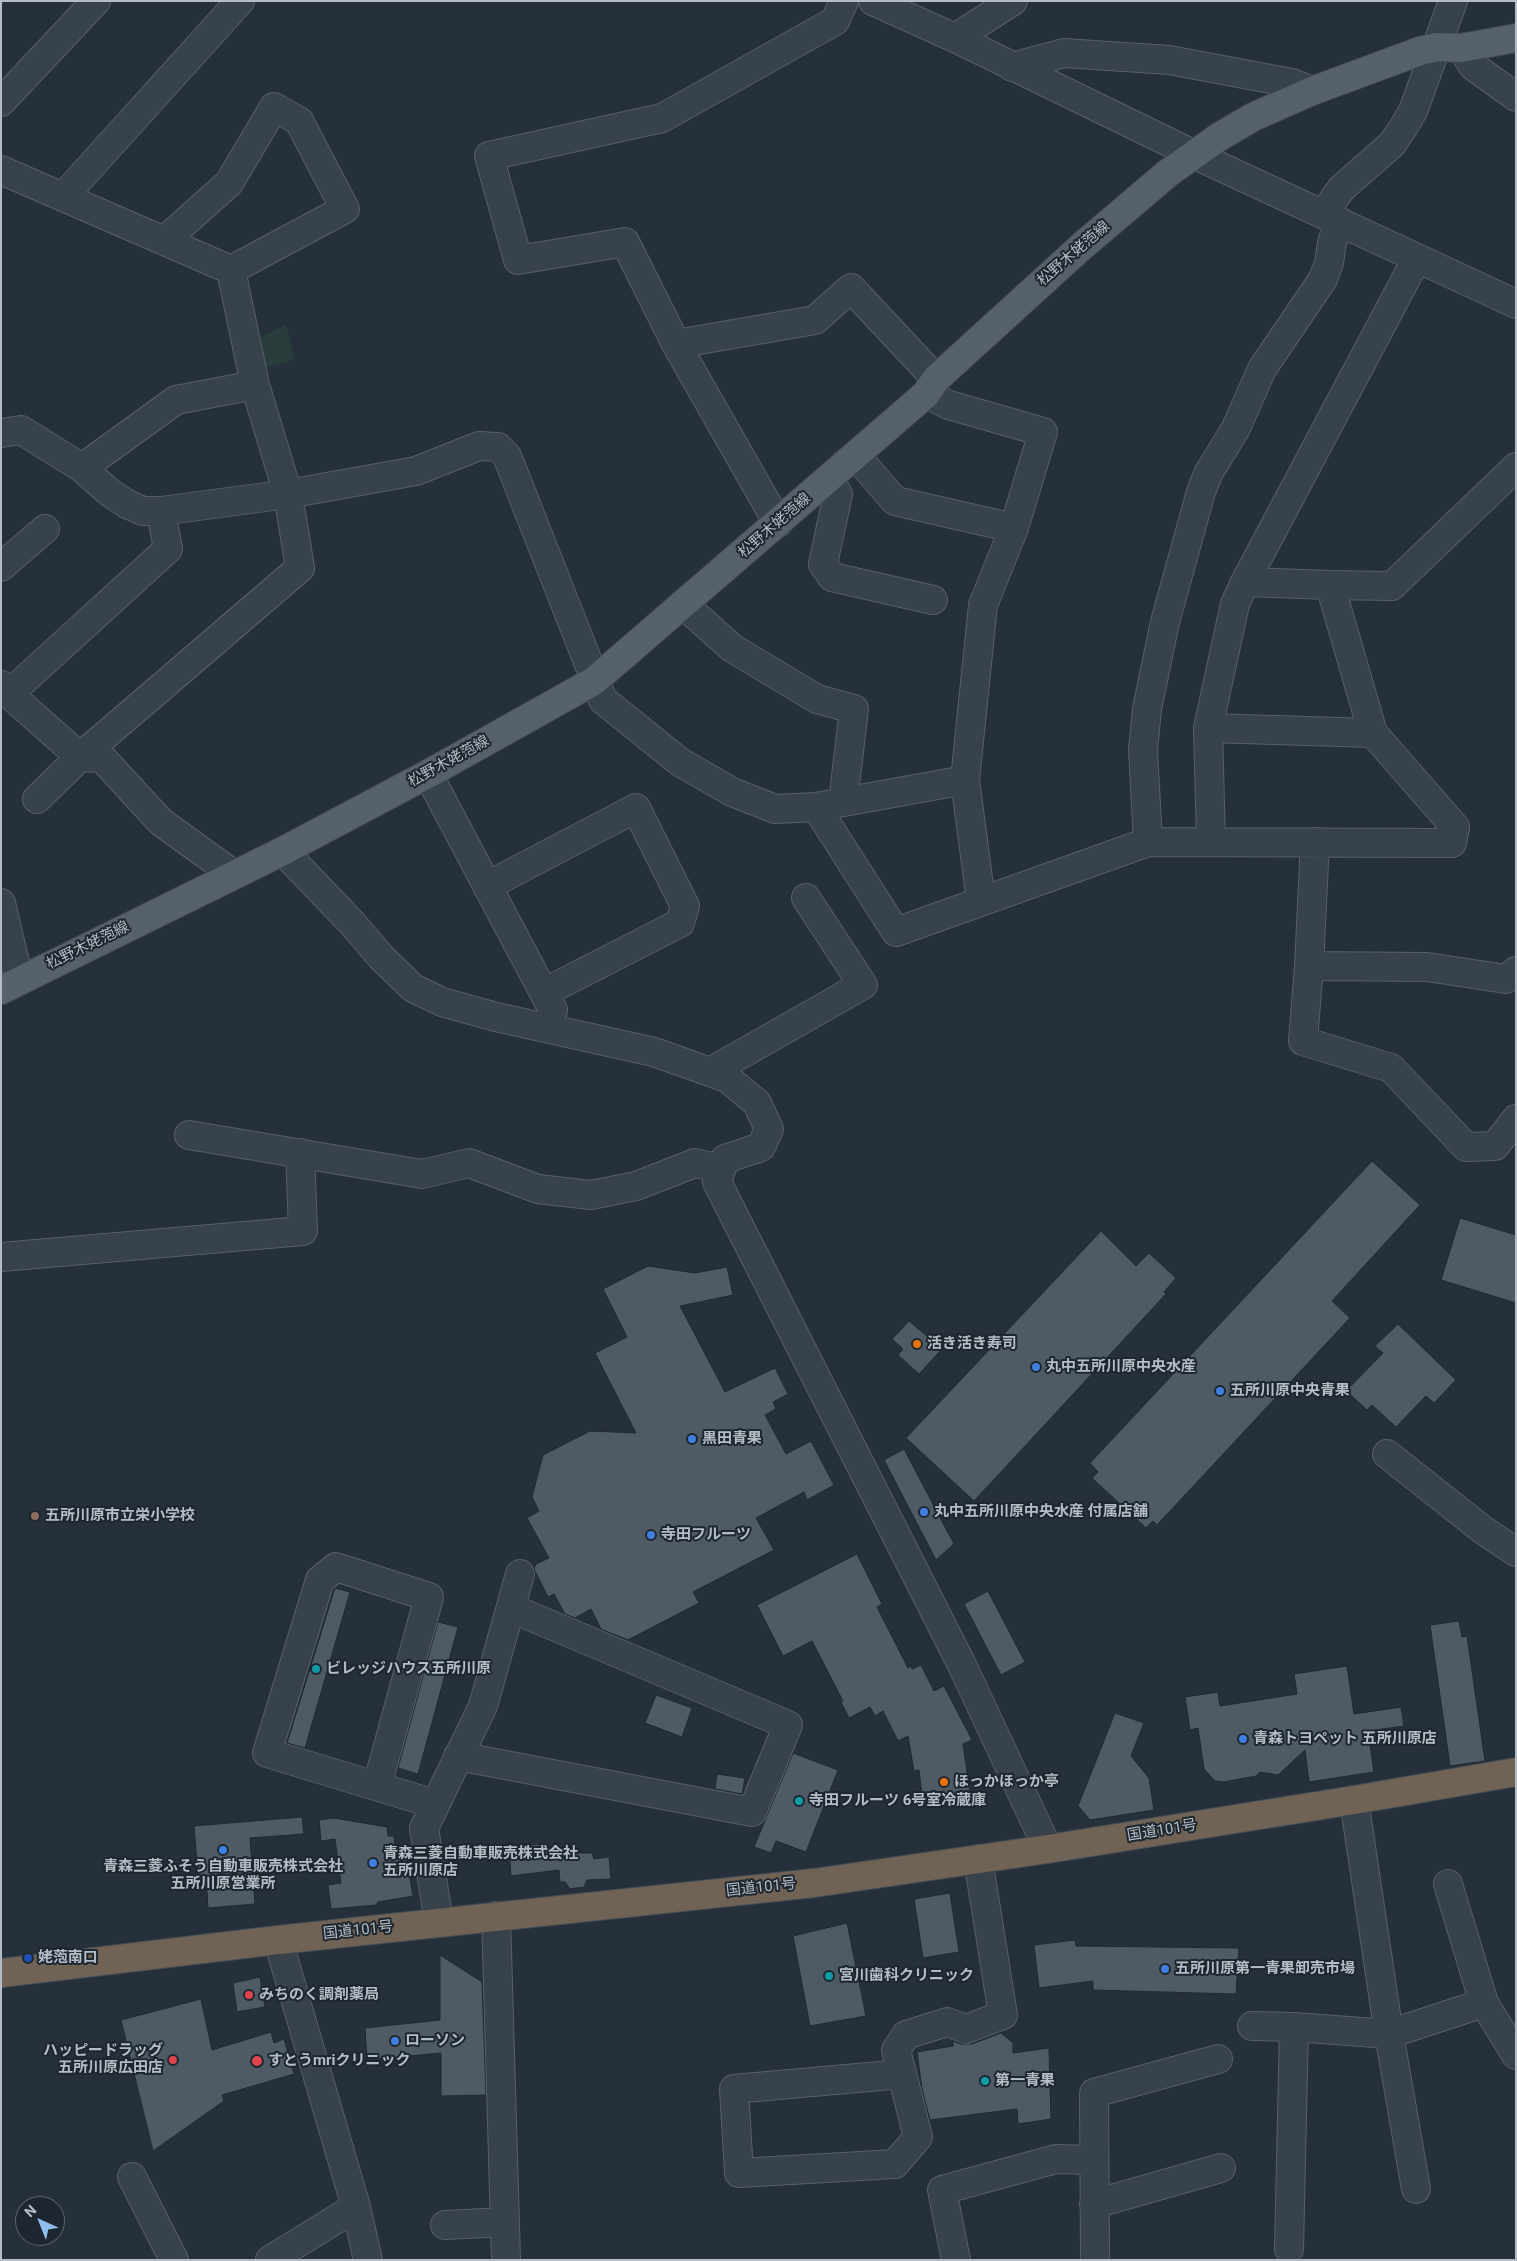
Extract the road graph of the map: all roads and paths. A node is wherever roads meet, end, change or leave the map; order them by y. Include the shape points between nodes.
1 (96, 1) edge
2 (240, 1) edge
3 (844, 1) edge
4 (873, 1) edge
5 (1013, 1) edge
6 (1453, 1) edge
7 (955, 38) junction
8 (1516, 38) edge
9 (1449, 48) junction
10 (1012, 67) junction
11 (1312, 91) junction
12 (1516, 97) edge
13 (1, 102) edge
14 (1193, 154) junction
15 (1, 170) edge
16 (62, 197) junction
17 (1332, 219) junction
18 (164, 241) junction
19 (1417, 258) junction
20 (230, 270) junction
21 (1516, 304) edge
22 (676, 344) junction
23 (255, 385) junction
24 (931, 387) junction
25 (1, 433) edge
26 (856, 456) junction
27 (1516, 467) edge
28 (82, 468) junction
29 (828, 479) junction
30 (288, 494) junction
31 (161, 511) junction
32 (778, 523) junction
33 (1014, 528) junction
34 (45, 529) dead end
35 (1, 567) edge
36 (1245, 582) junction
37 (1330, 585) junction
38 (933, 600) dead end
39 (684, 604) junction
40 (594, 681) junction
41 (5, 689) edge
42 (1208, 728) junction
43 (1373, 733) junction
44 (80, 757) junction
45 (428, 774) junction
46 (965, 780) junction
47 (37, 799) dead end
48 (843, 802) junction
49 (816, 807) junction
50 (1211, 841) junction
51 (1148, 842) junction
52 (1315, 842) junction
53 (283, 851) junction
54 (233, 874) junction
55 (487, 886) junction
56 (806, 898) dead end
57 (981, 901) junction
58 (1, 903) edge
59 (1309, 966) junction
60 (1516, 971) edge
61 (10, 985) edge
62 (545, 992) junction
63 (562, 1031) junction
64 (710, 1072) junction
65 (1516, 1119) edge
66 (189, 1135) dead end
67 (300, 1153) junction
68 (722, 1169) junction
69 (1, 1258) edge
70 (1388, 1454) dead end
71 (1516, 1552) edge
72 (520, 1574) dead end
73 (510, 1608) junction
74 (458, 1756) junction
75 (1516, 1772) edge
76 (377, 1786) junction
77 (1354, 1800) junction
78 (435, 1804) junction
79 (1048, 1849) junction
80 (978, 1859) junction
81 (1448, 1884) dead end
82 (496, 1916) junction
83 (439, 1922) junction
84 (278, 1940) junction
85 (1, 1973) edge
86 (1484, 2003) junction
87 (1252, 2026) dead end
88 (1294, 2027) junction
89 (1389, 2034) junction
90 (1516, 2055) edge
91 (1218, 2059) dead end
92 (902, 2074) junction
93 (1094, 2160) junction
94 (1221, 2168) dead end
95 (132, 2177) dead end
96 (1416, 2189) dead end
97 (1094, 2204) junction
98 (356, 2207) junction
99 (505, 2222) junction
100 (445, 2225) dead end
101 (1289, 2249) dead end
102 (174, 2260) edge
103 (270, 2260) edge
104 (368, 2260) edge
105 (506, 2260) edge
106 (956, 2260) edge
107 (1095, 2260) edge

1 - 13 street
2 - 16 street
3 - 22 street via 835,21 662,118 489,156 518,260 625,242
4 - 7 street
5 - 7 street
6 - 9 street
7 - 10 street
8 - 9 main road, 松野木姥萢線
9 - 11 main road, 松野木姥萢線 via 1420,51
9 - 12 street
9 - 17 street via 1392,144 1335,197
10 - 11 street via 1064,53 1169,60 1292,83
10 - 14 street
11 - 14 main road, 松野木姥萢線 via 1253,117
14 - 17 street
14 - 24 main road, 松野木姥萢線 via 1081,247
15 - 16 street
16 - 18 street
17 - 19 street
17 - 51 street via 1329,263 1323,279 1262,369 1236,428 1201,492 1164,622 1147,709 1143,750
18 - 20 street
18 - 20 street via 229,183 274,107 299,121 345,209
19 - 21 street
19 - 36 street
20 - 23 street
22 - 24 street via 815,320 851,288
22 - 32 street
23 - 28 street via 176,400
23 - 30 street
24 - 26 main road, 松野木姥萢線
24 - 33 street via 949,406 1043,432
25 - 28 street via 21,430
26 - 29 main road, 松野木姥萢線
26 - 33 street via 894,501
27 - 37 street via 1397,583 1392,586
28 - 31 street via 127,504 143,511
29 - 32 main road, 松野木姥萢線
29 - 38 street via 838,494 823,564 832,577
30 - 31 street
30 - 40 street via 416,471 479,446 498,447 507,456
30 - 44 street via 300,568
31 - 41 street via 168,549
32 - 39 main road, 松野木姥萢線
33 - 46 street via 983,605
34 - 35 street
36 - 37 street
36 - 42 street via 1235,604
37 - 43 street
39 - 40 main road, 松野木姥萢線
39 - 48 street via 732,648 817,700 854,709
40 - 45 main road, 松野木姥萢線
40 - 49 street via 603,700 680,762 732,792 776,809
41 - 44 street
42 - 43 street
42 - 50 street
43 - 52 street via 1454,827 1452,844
44 - 47 street
44 - 54 street via 102,758 161,822
45 - 53 main road, 松野木姥萢線
45 - 55 street
46 - 48 street
46 - 57 street
48 - 49 street
49 - 57 street via 896,932
50 - 51 street
50 - 52 street
51 - 57 street
52 - 59 street
53 - 54 main road, 松野木姥萢線
53 - 63 street via 413,988 442,1002
54 - 61 main road, 松野木姥萢線
55 - 62 street
55 - 62 street via 636,808 685,906 680,923
56 - 64 street via 863,985
58 - 61 street
59 - 60 street via 1427,967 1506,979
59 - 65 street via 1303,1041 1391,1068 1466,1147 1495,1146
62 - 63 street
63 - 64 street via 654,1052
64 - 68 street via 727,1078 757,1103 769,1128 761,1147 725,1159
66 - 67 street
67 - 68 street via 422,1174 469,1163 538,1188 591,1195 636,1186 696,1163
67 - 69 street via 303,1231
68 - 79 street via 717,1182 962,1665
70 - 71 street via 1483,1530
72 - 73 street
73 - 74 street via 482,1706
73 - 74 street via 788,1725 752,1812
74 - 78 street
75 - 77 highway, 国道101号
76 - 76 street via 267,1754 320,1580 336,1567 429,1596
76 - 78 street
77 - 79 highway, 国道101号
77 - 89 street
78 - 83 street via 424,1828
79 - 80 highway, 国道101号
80 - 82 highway, 国道101号 via 814,1883
80 - 92 street via 1003,2016 966,2029 947,2022 906,2035 896,2050
81 - 86 street
82 - 83 highway, 国道101号
82 - 99 street
83 - 84 highway, 国道101号
84 - 85 highway, 国道101号
84 - 98 street
86 - 89 street
86 - 90 street
87 - 88 street
88 - 89 street
88 - 101 street
89 - 96 street
91 - 93 street via 1094,2093
92 - 92 street via 918,2137 895,2164 739,2173 734,2089
93 - 97 street
93 - 106 street via 1056,2159 942,2190
94 - 97 street
95 - 102 street
97 - 107 street
98 - 103 street
98 - 104 street
99 - 100 street
99 - 105 street

